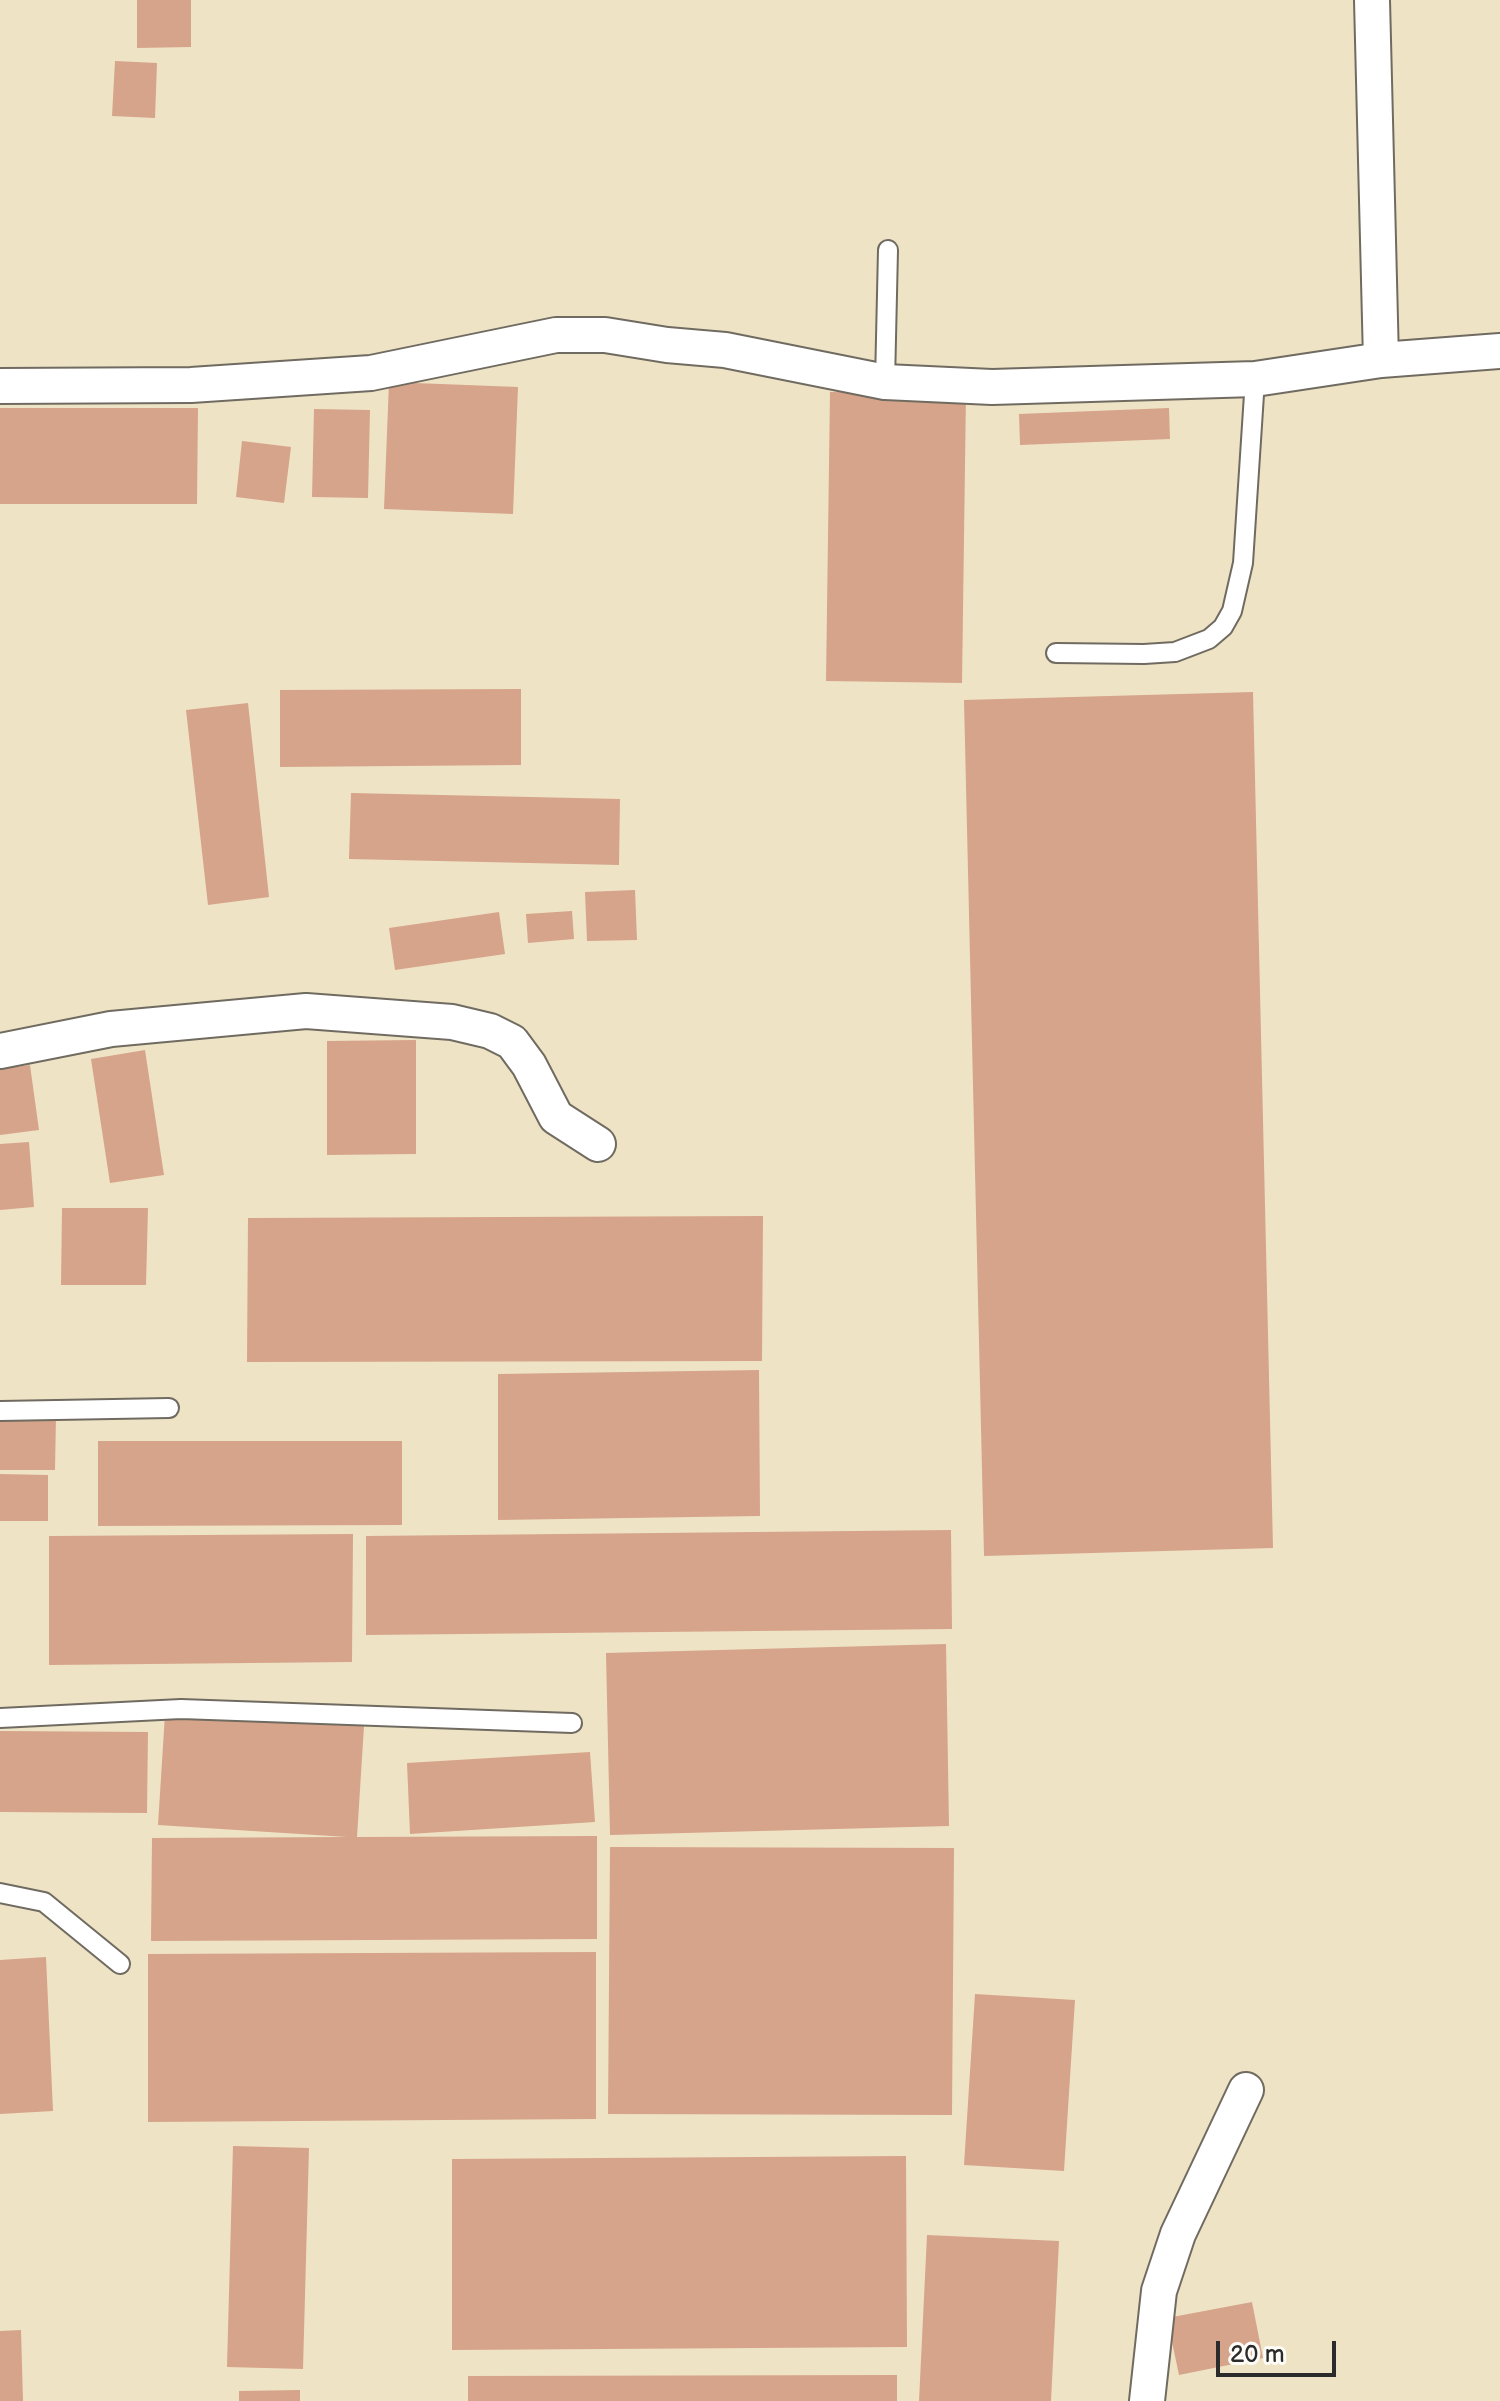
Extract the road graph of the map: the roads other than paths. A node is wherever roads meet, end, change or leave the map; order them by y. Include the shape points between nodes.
1 (1372, 0) edge
2 (888, 250) dead end
3 (1500, 351) edge
4 (1381, 360) junction
5 (1255, 379) junction
6 (885, 382) junction
7 (0, 386) edge
8 (1056, 653) dead end
9 (0, 1051) edge
10 (598, 1144) dead end
11 (169, 1408) dead end
12 (0, 1411) edge
13 (0, 1718) edge
14 (572, 1723) dead end
15 (0, 1893) edge
16 (120, 1964) dead end
17 (1246, 2090) dead end
18 (1147, 2401) edge

1 - 4 street
2 - 6 lane
3 - 4 street
4 - 5 street
5 - 6 street via 992,387
5 - 8 lane via 1243,563 1223,627 1209,639 1175,652
6 - 7 street via 725,350 605,335 556,335 371,373 191,385
9 - 10 street via 111,1029 306,1011 452,1022 512,1042 556,1117
11 - 12 lane
13 - 14 lane via 181,1709
15 - 16 lane via 44,1902
17 - 18 street via 1178,2234 1159,2291

